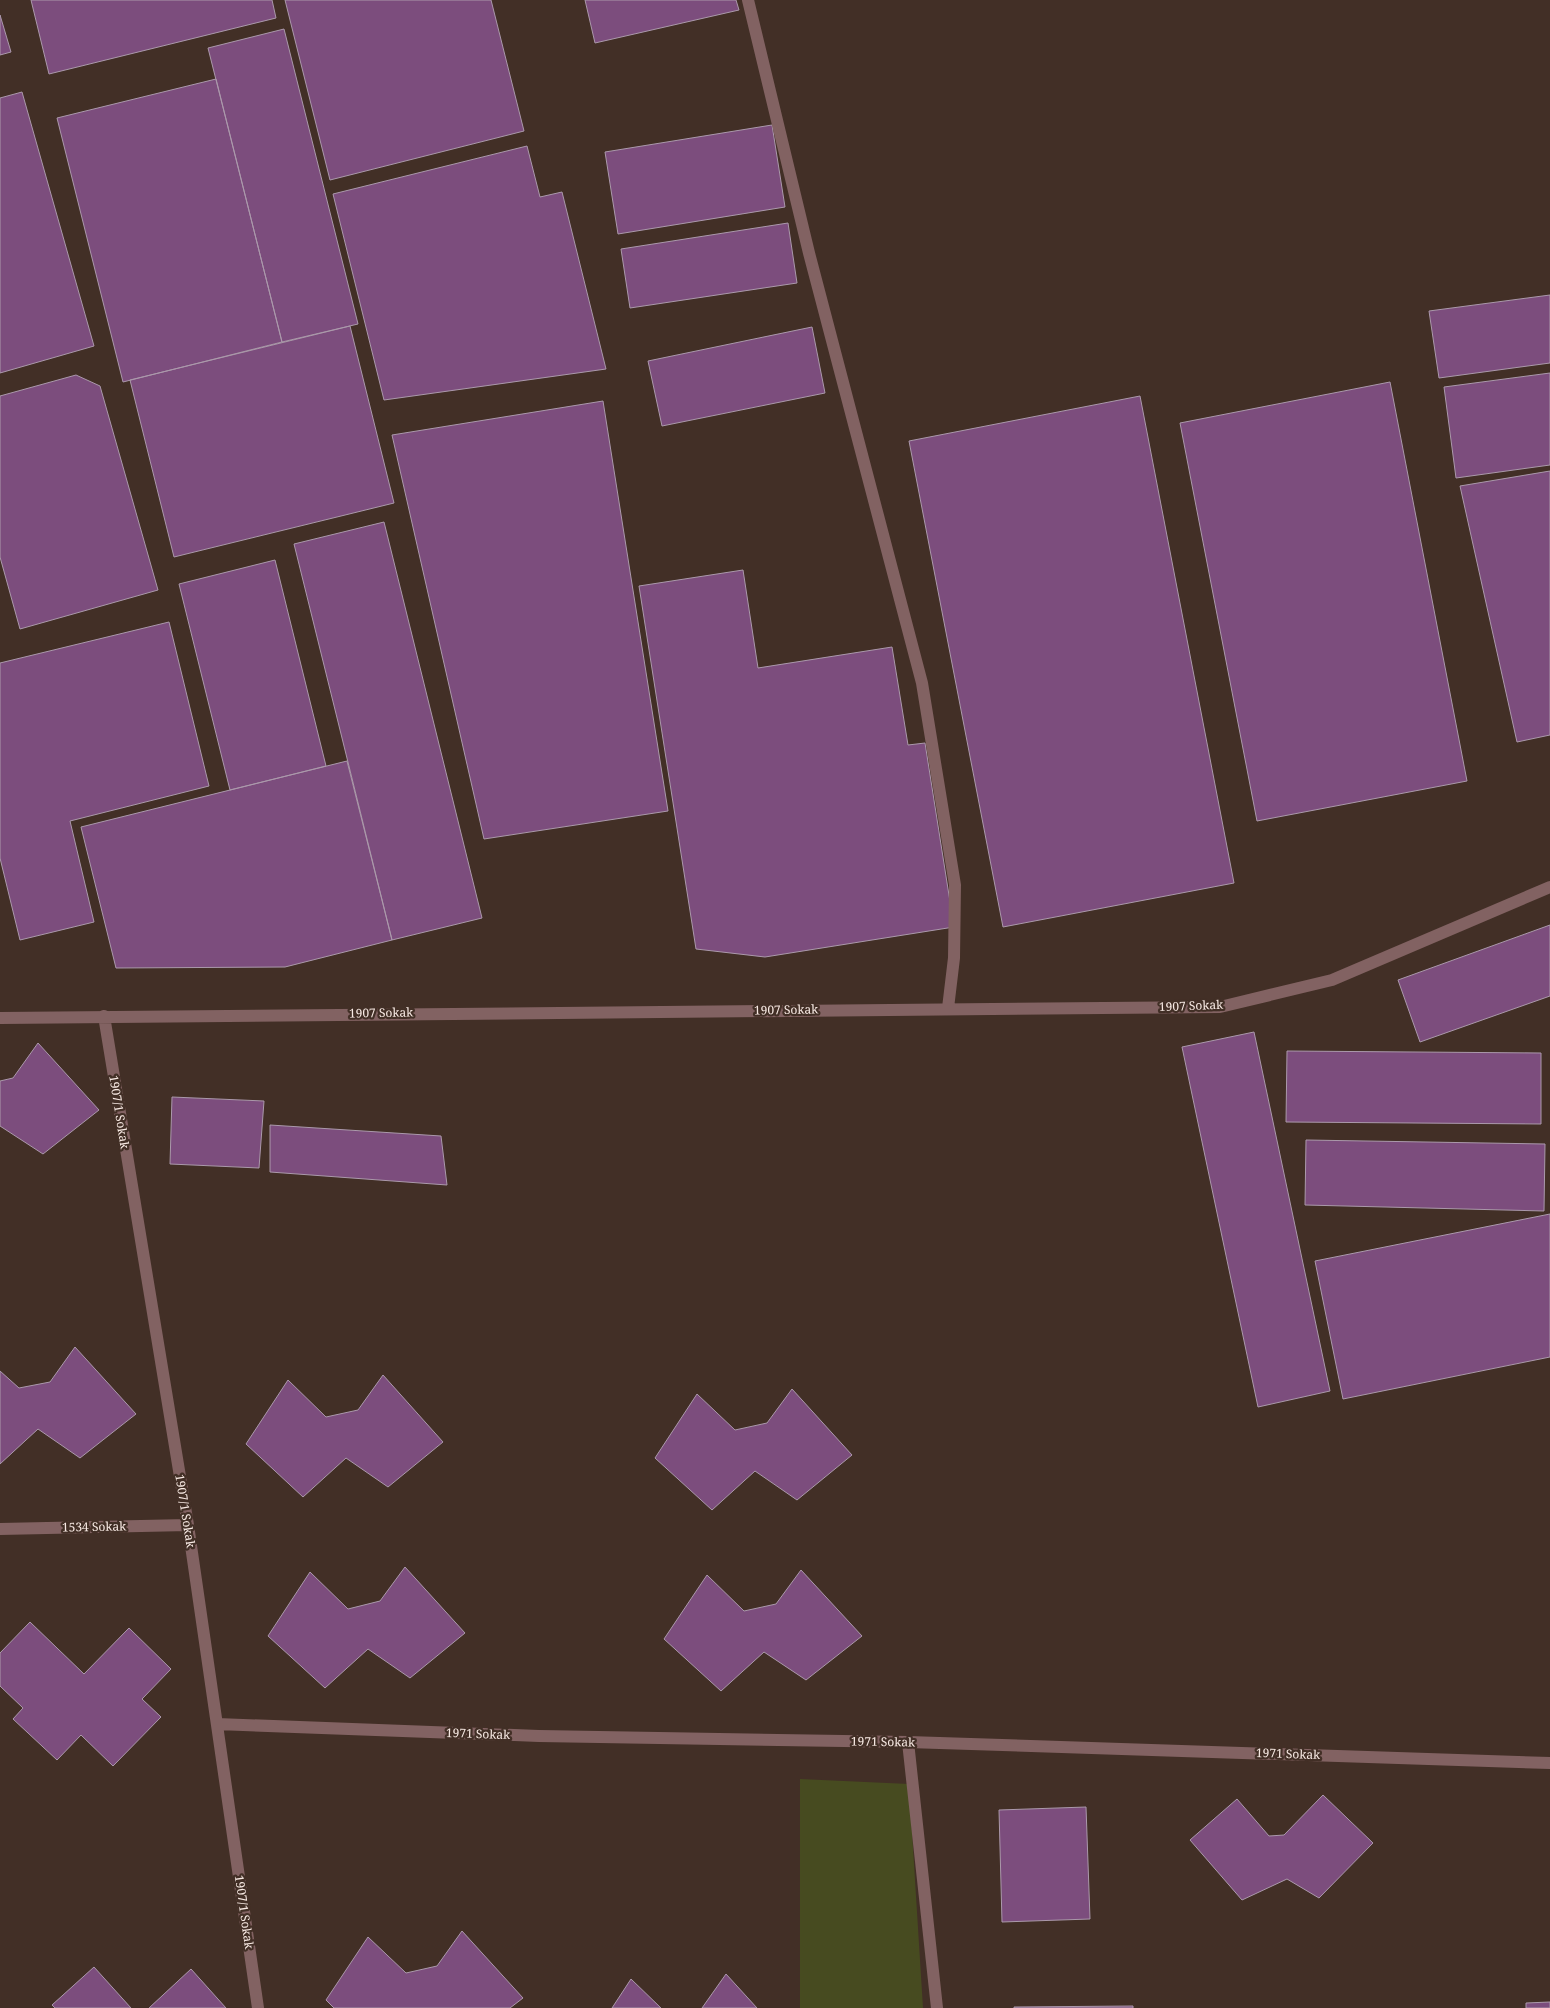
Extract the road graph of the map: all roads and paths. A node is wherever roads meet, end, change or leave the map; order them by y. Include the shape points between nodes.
1 (748, 0) edge
2 (1550, 887) edge
3 (948, 1008) junction
4 (104, 1016) junction
5 (0, 1018) edge
6 (188, 1525) junction
7 (0, 1529) edge
8 (217, 1724) junction
9 (908, 1742) junction
10 (1550, 1762) edge
11 (258, 2008) edge
12 (937, 2008) edge

1 - 3 street via 808,253 922,683 955,885 954,958
2 - 3 street, 1907 Sokak via 1332,980 1220,1007
3 - 4 street, 1907 Sokak
4 - 5 street, 1907 Sokak
4 - 6 street, 1907/1 Sokak
6 - 7 street, 1534 Sokak
6 - 8 street, 1907/1 Sokak
8 - 9 street, 1971 Sokak via 540,1736
8 - 11 street, 1907/1 Sokak
9 - 10 street, 1971 Sokak
9 - 12 street

